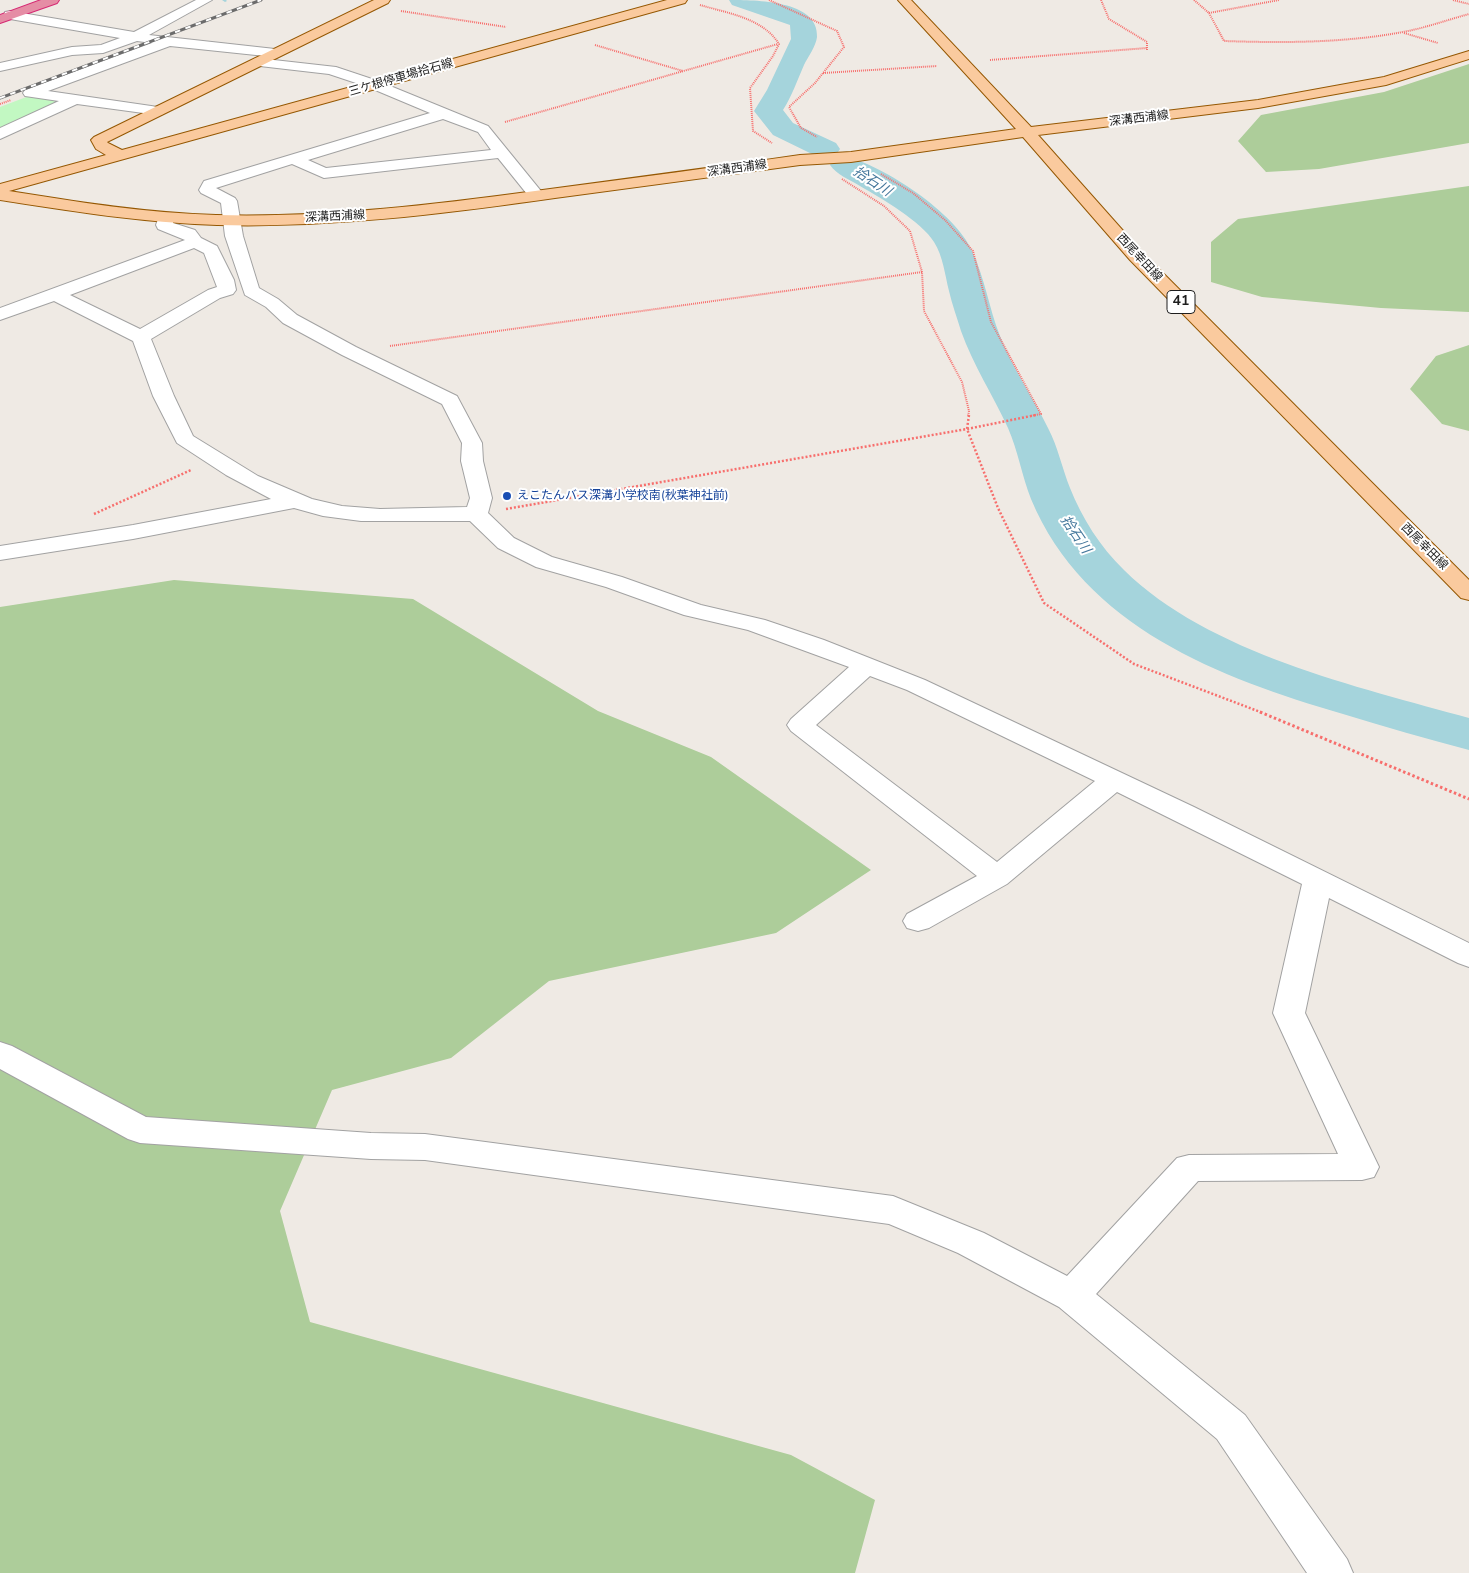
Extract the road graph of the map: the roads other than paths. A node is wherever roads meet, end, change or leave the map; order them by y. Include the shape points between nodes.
1 (34, 0) edge
2 (53, 0) edge
3 (206, 0) edge
4 (384, 0) edge
5 (681, 0) edge
6 (904, 0) edge
7 (3, 15) edge
8 (135, 37) junction
9 (168, 42) junction
10 (275, 53) junction
11 (1469, 55) edge
12 (256, 62) junction
13 (0, 67) edge
14 (373, 84) junction
15 (74, 100) junction
16 (158, 111) junction
17 (444, 114) junction
18 (1027, 132) junction
19 (0, 134) edge
20 (502, 153) junction
21 (121, 156) junction
22 (293, 159) junction
23 (0, 189) edge
24 (0, 195) edge
25 (536, 196) junction
26 (166, 218) junction
27 (232, 220) junction
28 (194, 242) junction
29 (239, 291) junction
30 (55, 295) junction
31 (0, 314) edge
32 (141, 337) junction
33 (294, 501) junction
34 (476, 514) junction
35 (0, 552) edge
36 (1469, 593) edge
37 (866, 666) junction
38 (1114, 780) junction
39 (997, 877) junction
40 (1318, 880) junction
41 (918, 921) dead end
42 (1469, 956) edge
43 (0, 1054) edge
44 (1072, 1296) junction
45 (1332, 1573) edge

1 - 7 highway
2 - 7 highway
3 - 8 street
4 - 10 main road
5 - 14 main road, 三ケ根停車場拾石線
6 - 18 main road, 西尾幸田線 / 41
7 - 8 street
8 - 9 street
8 - 13 street via 103,48 72,51
9 - 10 street
9 - 15 street via 30,93
10 - 12 main road
11 - 18 main road, 深溝西浦線 via 1345,90
12 - 14 street via 331,70
12 - 16 main road
14 - 17 street
14 - 21 main road, 三ケ根停車場拾石線
15 - 16 street
15 - 19 street
16 - 21 main road via 99,140 100,146
17 - 20 street via 482,129
17 - 22 street
18 - 25 main road, 深溝西浦線
18 - 36 main road, 西尾幸田線 / 41 via 1136,256
20 - 22 street via 324,172
20 - 25 street
21 - 23 main road, 三ケ根停車場拾石線
22 - 27 street via 210,184 207,190 229,201
24 - 26 main road, 深溝西浦線
25 - 27 main road, 深溝西浦線 via 348,217
26 - 27 main road, 深溝西浦線
26 - 28 street via 164,225 189,234
27 - 29 street via 238,254
28 - 29 street via 211,250 225,280
28 - 30 street
29 - 32 street via 214,294
29 - 34 street via 272,303 290,319 450,400 472,443 472,461 481,498
30 - 31 street
30 - 32 street
32 - 33 street via 184,440 233,472
33 - 34 street via 325,509 380,516
33 - 35 street via 133,532
34 - 37 street via 506,543 544,562 693,610 756,625
37 - 38 street via 916,685
37 - 39 street via 800,725
38 - 39 street
38 - 40 street
39 - 41 street
40 - 42 street
40 - 44 street via 1289,1013 1362,1167 1189,1168
43 - 44 street via 140,1130 425,1147 893,1210 971,1243
44 - 45 street via 1231,1427

